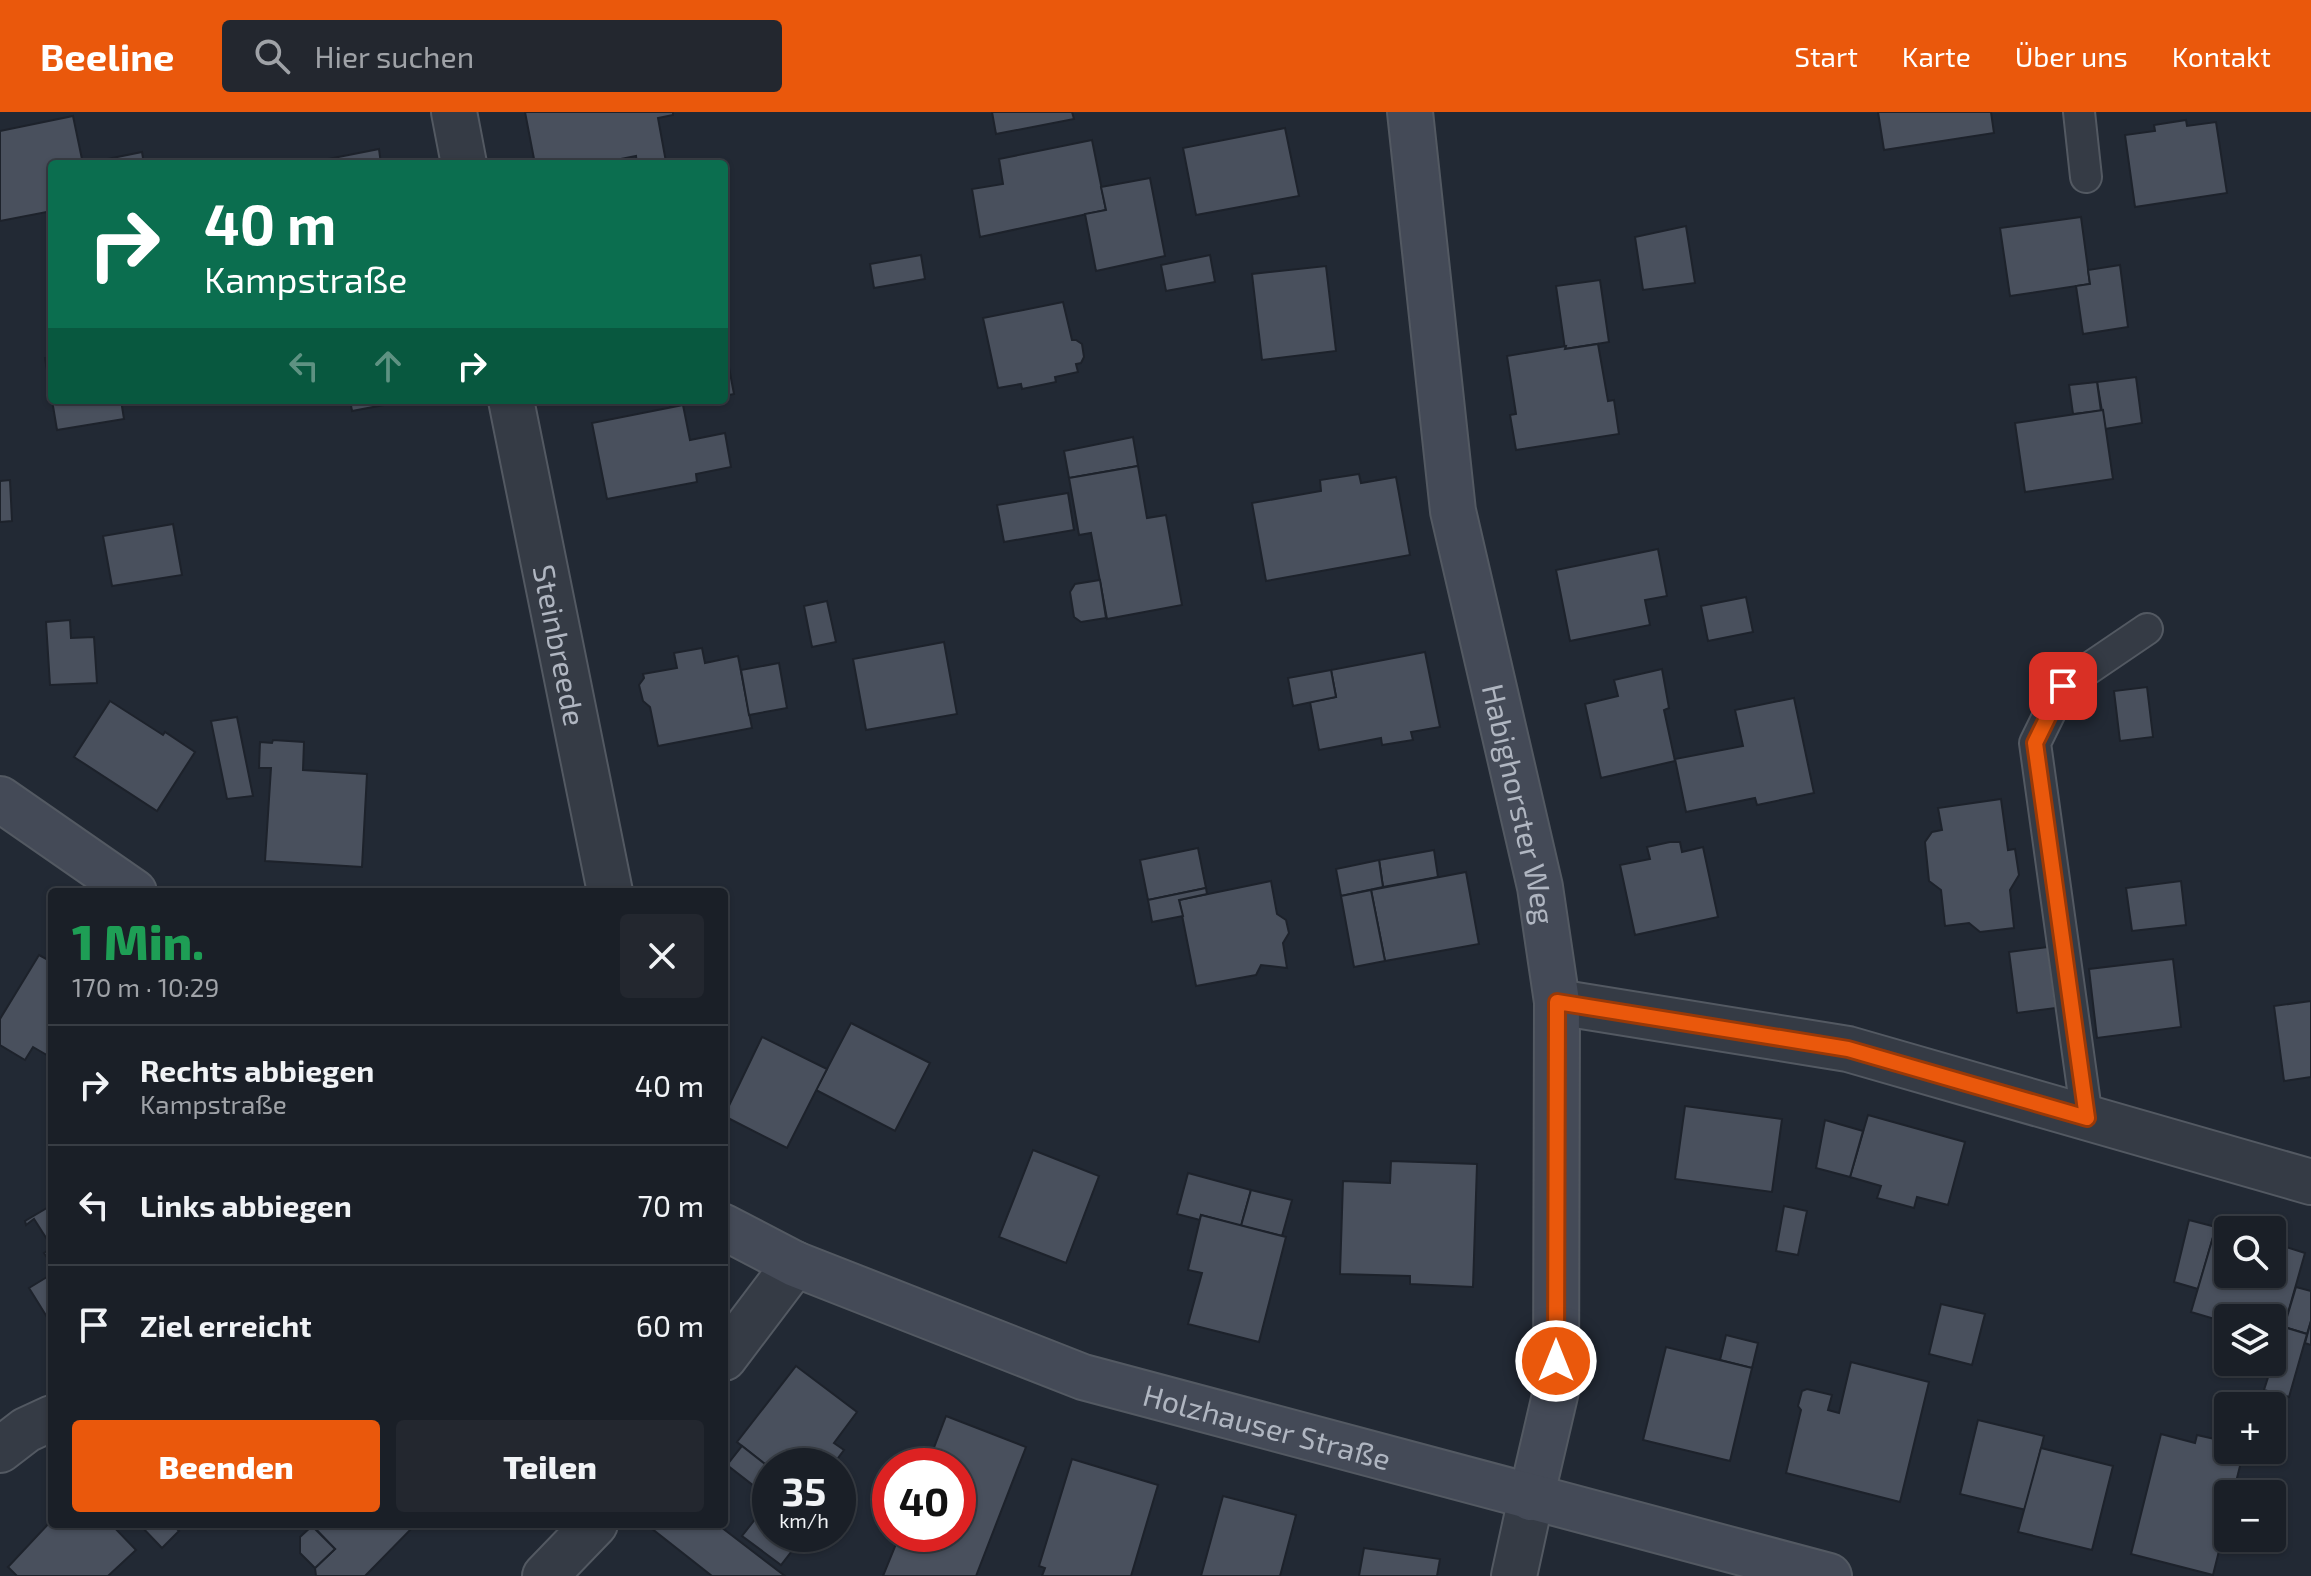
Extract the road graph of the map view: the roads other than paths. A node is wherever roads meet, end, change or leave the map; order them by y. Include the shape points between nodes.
1 (454, 112) edge
2 (1410, 112) edge
3 (2079, 112) edge
4 (463, 160) edge
5 (2086, 177) dead end
6 (512, 404) edge
7 (2147, 629) dead end
8 (0, 799) edge
9 (128, 888) edge
10 (609, 888) edge
11 (1557, 1002) junction
12 (2087, 1118) junction
13 (2311, 1182) edge
14 (728, 1229) edge
15 (795, 1264) junction
16 (728, 1353) edge
17 (48, 1420) edge
18 (0, 1450) edge
19 (1531, 1498) junction
20 (591, 1528) edge
21 (545, 1576) edge
22 (1514, 1576) edge
23 (1829, 1576) edge

1 - 4 street
2 - 11 street, Habighorster Weg via 1453,511 1540,887
3 - 5 lane
6 - 10 street, Steinbreede
7 - 12 lane via 2063,686 2035,743
8 - 9 street
11 - 12 street via 1848,1049
11 - 19 street, Habighorster Weg via 1556,1391
12 - 13 street
14 - 15 street, Holzhauser Straße
15 - 16 street
15 - 19 street, Holzhauser Straße via 1083,1377
17 - 18 street
19 - 22 street
19 - 23 street, Holzhauser Straße
20 - 21 street

